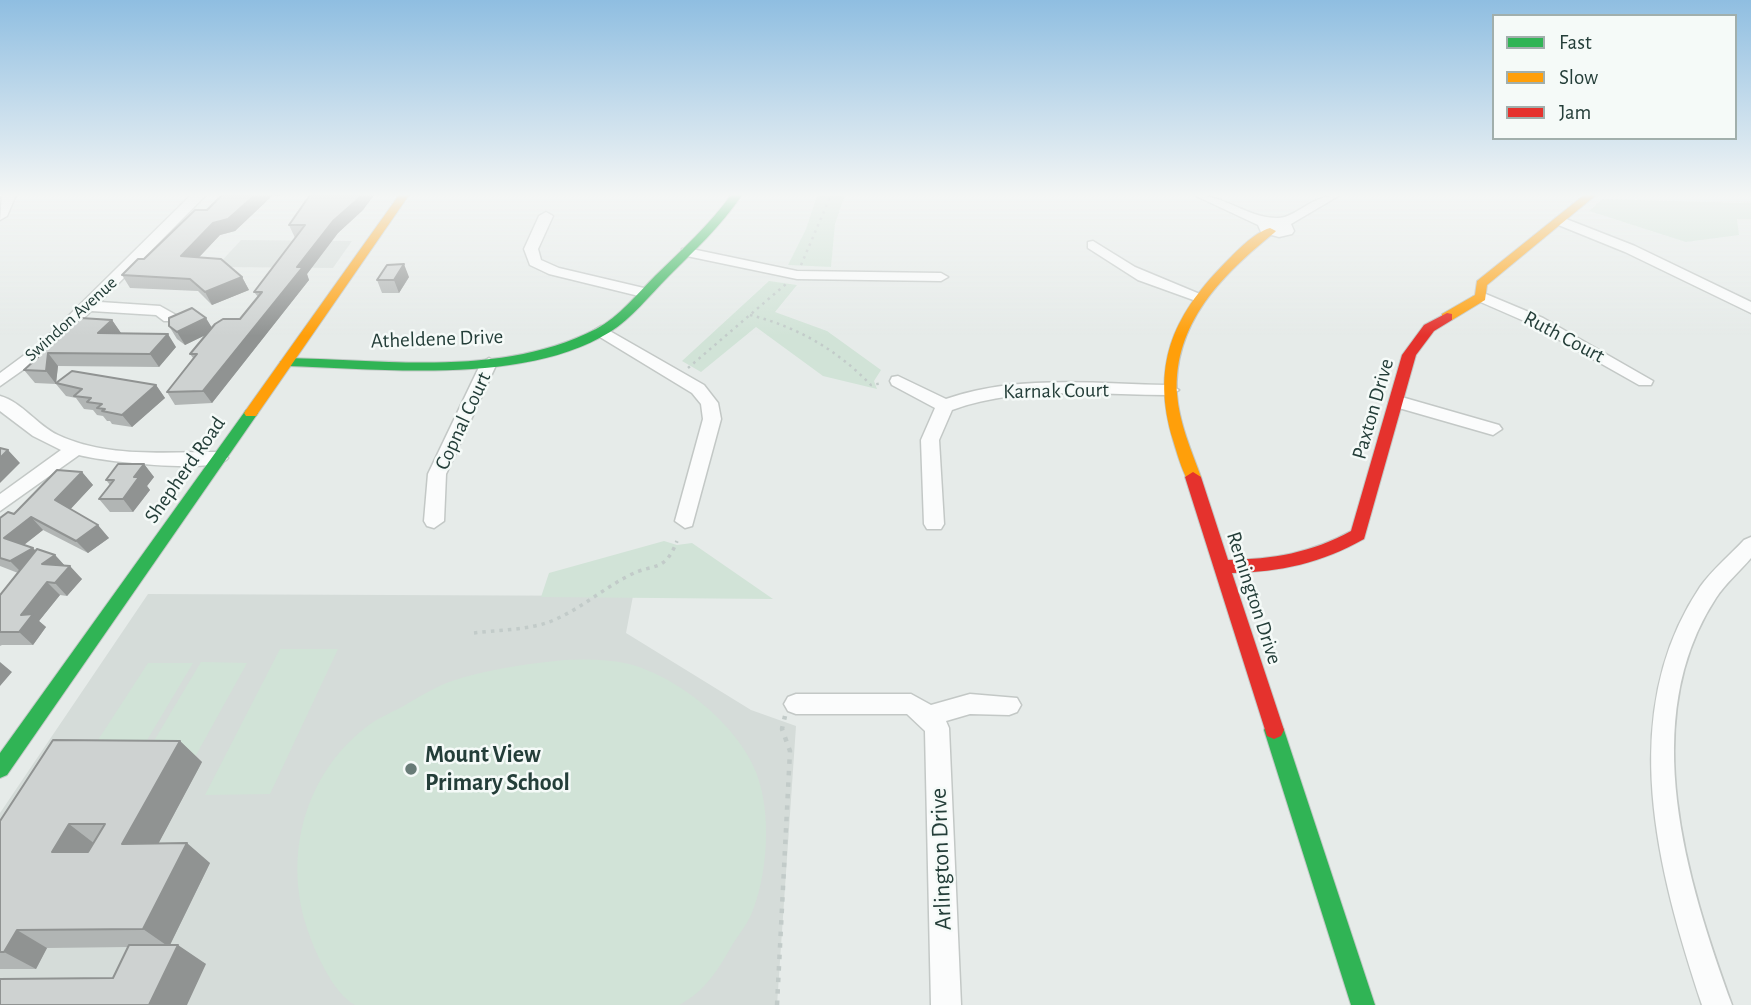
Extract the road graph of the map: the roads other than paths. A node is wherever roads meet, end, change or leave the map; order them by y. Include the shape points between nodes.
1 (153, 242) edge
2 (371, 242) edge
3 (534, 242) edge
4 (696, 242) edge
5 (1253, 242) edge
6 (1534, 242) edge
7 (1612, 242) edge
8 (1093, 245) dead end
9 (687, 252) junction
10 (941, 277) dead end
11 (643, 292) junction
12 (1199, 297) junction
13 (1481, 297) junction
14 (90, 306) junction
15 (1751, 308) edge
16 (170, 318) edge
17 (601, 331) junction
18 (287, 362) junction
19 (489, 363) junction
20 (679, 376) joint
21 (0, 381) edge
22 (898, 381) road end
23 (1645, 381) dead end
24 (1170, 390) junction
25 (0, 402) edge
26 (1398, 402) junction
27 (945, 406) junction
28 (1493, 429) dead end
29 (76, 448) junction
30 (219, 458) junction
31 (0, 504) edge
32 (434, 521) dead end
33 (685, 521) dead end
34 (934, 524) dead end
35 (1751, 545) edge
36 (1222, 567) junction
37 (796, 704) road end
38 (1009, 705) dead end
39 (928, 716) junction
40 (0, 769) edge
41 (946, 1005) edge
42 (1363, 1005) edge
43 (1717, 1005) edge

1 - 14 street, Swindon Avenue
2 - 18 street, Shepherd Road
3 - 11 street via 535,262 554,271
4 - 9 street, Atheldene Drive
5 - 12 street, Remington Drive
6 - 13 street, Paxton Drive via 1481,284
7 - 15 street
8 - 12 street via 1148,281
9 - 10 street via 797,275
9 - 11 street, Atheldene Drive
11 - 17 street, Atheldene Drive
12 - 24 street, Remington Drive via 1176,346
13 - 23 street, Ruth Court via 1537,321
13 - 26 street, Paxton Drive via 1429,328 1409,355
14 - 16 street via 160,311
14 - 21 street, Swindon Avenue
17 - 19 street, Atheldene Drive via 548,352
17 - 20 street
18 - 19 street, Atheldene Drive
18 - 30 street, Shepherd Road
19 - 32 street, Copnal Court via 436,474
20 - 33 street via 709,403 712,419
22 - 27 street
24 - 27 street, Karnak Court via 1015,389 981,393
24 - 36 street, Remington Drive via 1178,434
25 - 29 street via 52,439
26 - 28 street
26 - 36 street, Paxton Drive via 1358,535 1305,563
27 - 34 street via 930,440
29 - 30 street via 132,457
29 - 31 street
30 - 40 street, Shepherd Road
35 - 43 street via 1703,597 1681,642 1667,696 1662,760 1670,836 1699,958
36 - 42 street, Remington Drive
37 - 39 street via 911,704
38 - 39 street via 970,704
39 - 41 street, Arlington Drive via 937,728

